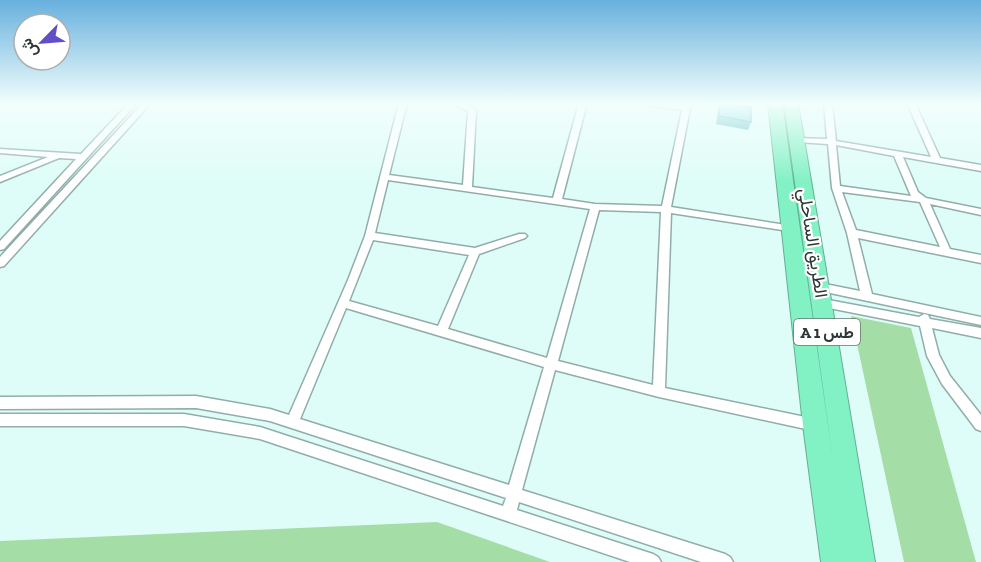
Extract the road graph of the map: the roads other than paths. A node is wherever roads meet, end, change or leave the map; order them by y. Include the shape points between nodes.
1 (108, 129) edge
2 (123, 129) edge
3 (397, 129) edge
4 (471, 129) edge
5 (577, 129) edge
6 (682, 129) edge
7 (779, 129) edge
8 (795, 129) edge
9 (829, 129) edge
10 (922, 129) edge
11 (797, 140) junction
12 (830, 142) junction
13 (0, 151) edge
14 (58, 155) junction
15 (898, 155) junction
16 (82, 157) junction
17 (937, 161) junction
18 (981, 168) edge
19 (385, 177) junction
20 (0, 179) edge
21 (467, 188) junction
22 (836, 188) junction
23 (923, 200) junction
24 (557, 202) junction
25 (595, 207) junction
26 (666, 209) junction
27 (981, 212) edge
28 (789, 228) junction
29 (852, 233) junction
30 (370, 236) junction
31 (522, 236) dead end
32 (0, 248) edge
33 (475, 252) junction
34 (947, 253) junction
35 (981, 259) edge
36 (0, 263) edge
37 (822, 295) junction
38 (867, 297) junction
39 (342, 303) junction
40 (922, 310) junction
41 (981, 321) edge
42 (925, 323) junction
43 (441, 332) junction
44 (981, 333) edge
45 (550, 364) junction
46 (658, 392) junction
47 (0, 403) edge
48 (213, 405) junction
49 (0, 420) edge
50 (292, 422) junction
51 (202, 423) junction
52 (981, 424) edge
53 (815, 425) junction
54 (515, 494) junction
55 (508, 515) junction
56 (653, 562) edge
57 (725, 562) edge
58 (836, 562) edge
59 (861, 562) edge

1 - 16 street
2 - 36 street
3 - 19 street
4 - 21 street
5 - 24 street
6 - 26 street
7 - 28 highway, A 1 طس
8 - 11 highway, الطريق الساحلي / A 1 طس
9 - 12 street
10 - 17 street
11 - 12 street
11 - 37 highway, الطريق الساحلي / A 1 طس
12 - 15 street
12 - 22 street
13 - 14 street
14 - 16 street
14 - 20 street
15 - 17 street
15 - 23 street via 914,193
16 - 32 street
17 - 18 street
19 - 21 street
19 - 30 street
21 - 24 street
22 - 23 street
22 - 29 street
23 - 27 street
23 - 34 street
24 - 25 street
25 - 26 street
25 - 45 street
26 - 28 street
26 - 46 street
28 - 53 highway, A 1 طس
29 - 34 street
29 - 38 street
30 - 33 street
30 - 39 street
31 - 33 street
33 - 43 street
34 - 35 street
37 - 38 street
37 - 42 street
37 - 59 highway, الطريق الساحلي / A 1 طس
38 - 40 street
39 - 43 street
39 - 50 street
40 - 41 street
40 - 42 street
42 - 44 street
42 - 52 street via 933,356 946,380
43 - 45 street
45 - 46 street
45 - 54 street
46 - 53 street
47 - 48 street
48 - 50 street
48 - 51 street
49 - 51 street
50 - 54 street
51 - 55 street via 260,433
53 - 58 highway, A 1 طس
54 - 55 street
54 - 57 street
55 - 56 street

